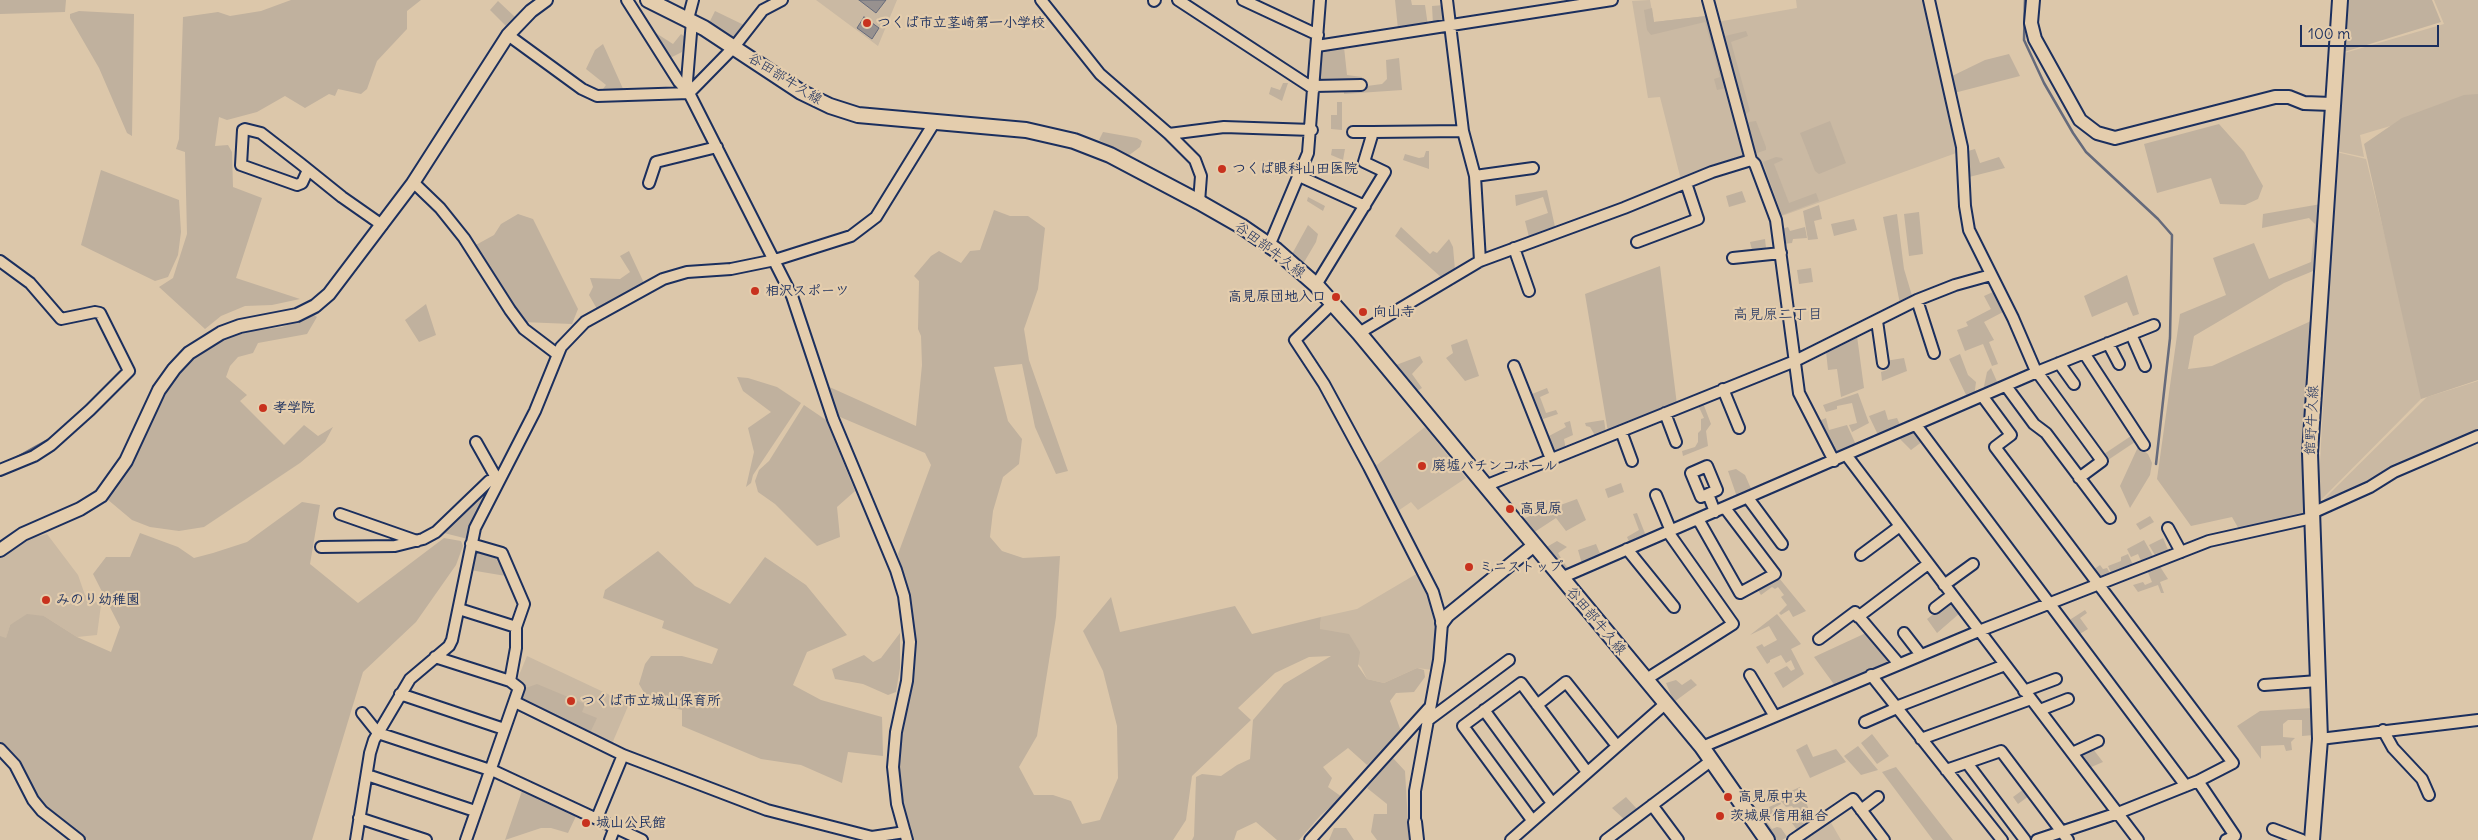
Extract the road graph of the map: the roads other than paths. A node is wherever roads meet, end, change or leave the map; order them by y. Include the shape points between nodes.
1 (546, 0) edge
2 (627, 0) edge
3 (648, 0) edge
4 (694, 0) edge
5 (782, 0) edge
6 (1041, 0) edge
7 (1178, 0) edge
8 (1243, 0) edge
9 (1320, 0) edge
10 (1448, 0) edge
11 (1612, 0) edge
12 (1708, 0) edge
13 (1929, 0) edge
14 (2033, 0) edge
15 (2340, 0) edge
16 (690, 20) junction
17 (1450, 25) junction
18 (508, 35) junction
19 (1318, 35) junction
20 (1316, 46) junction
21 (734, 47) junction
22 (1361, 85) dead end
23 (1314, 88) junction
24 (689, 93) junction
25 (2332, 104) junction
26 (934, 123) junction
27 (1312, 130) junction
28 (1463, 131) junction
29 (1353, 132) dead end
30 (1372, 132) junction
31 (1169, 134) junction
32 (717, 147) junction
33 (1751, 160) junction
34 (1533, 168) dead end
35 (308, 170) junction
36 (1300, 176) junction
37 (1475, 176) junction
38 (413, 182) junction
39 (649, 183) dead end
40 (1686, 183) junction
41 (1199, 202) junction
42 (1365, 206) junction
43 (382, 225) junction
44 (1637, 242) dead end
45 (1269, 246) junction
46 (1514, 248) junction
47 (1781, 253) junction
48 (1733, 258) dead end
49 (775, 260) junction
50 (0, 261) edge
51 (1480, 261) junction
52 (1991, 275) junction
53 (1316, 285) junction
54 (1529, 291) dead end
55 (1917, 300) junction
56 (1333, 303) junction
57 (1877, 321) junction
58 (2154, 325) dead end
59 (1359, 333) junction
60 (2131, 334) junction
61 (2108, 343) junction
62 (1934, 353) dead end
63 (2084, 353) junction
64 (557, 354) junction
65 (1795, 361) junction
66 (1883, 363) dead end
67 (2059, 363) junction
68 (2119, 364) dead end
69 (1514, 366) dead end
70 (2145, 366) dead end
71 (2037, 372) junction
72 (2074, 384) dead end
73 (2006, 386) junction
74 (1723, 389) junction
75 (1983, 397) junction
76 (1665, 413) junction
77 (1916, 425) junction
78 (1739, 428) dead end
79 (1621, 431) junction
80 (2478, 436) edge
81 (476, 442) dead end
82 (1676, 442) dead end
83 (2144, 445) dead end
84 (1847, 456) junction
85 (1551, 459) junction
86 (1632, 461) dead end
87 (1834, 461) junction
88 (0, 470) edge
89 (2079, 478) junction
90 (498, 481) junction
91 (1485, 486) junction
92 (1708, 494) dead end
93 (1656, 495) dead end
94 (1748, 498) junction
95 (1720, 510) junction
96 (340, 514) dead end
97 (2312, 516) junction
98 (2110, 518) dead end
99 (1698, 519) junction
100 (1900, 526) junction
101 (2168, 528) dead end
102 (1669, 531) junction
103 (418, 541) junction
104 (471, 544) junction
105 (1782, 544) dead end
106 (1533, 546) junction
107 (321, 547) dead end
108 (0, 550) edge
109 (1627, 550) junction
110 (2182, 552) junction
111 (1861, 555) dead end
112 (1928, 564) junction
113 (1972, 564) dead end
114 (1560, 578) junction
115 (2099, 584) junction
116 (1944, 585) junction
117 (1952, 595) junction
118 (2050, 604) junction
119 (1674, 606) dead end
120 (1935, 608) dead end
121 (459, 609) junction
122 (1858, 617) junction
123 (1442, 623) junction
124 (516, 627) junction
125 (1979, 631) junction
126 (1904, 633) dead end
127 (1820, 639) dead end
128 (1921, 655) junction
129 (435, 657) junction
130 (1509, 660) dead end
131 (1898, 664) junction
132 (2005, 665) junction
133 (1750, 675) dead end
134 (1871, 675) junction
135 (2056, 679) dead end
136 (1645, 680) junction
137 (510, 682) junction
138 (2318, 682) junction
139 (2264, 685) dead end
140 (2024, 691) junction
141 (400, 694) junction
142 (2031, 699) junction
143 (2068, 699) dead end
144 (515, 702) junction
145 (1665, 704) junction
146 (1537, 705) junction
147 (1429, 708) junction
148 (1897, 708) junction
149 (1484, 710) junction
150 (2040, 710) junction
151 (362, 713) dead end
152 (1774, 715) junction
153 (2478, 720) edge
154 (1427, 721) junction
155 (1865, 722) dead end
156 (504, 730) junction
157 (2383, 730) junction
158 (378, 733) junction
159 (1921, 739) junction
160 (2320, 739) junction
161 (2098, 741) dead end
162 (1617, 746) junction
163 (1702, 747) junction
164 (0, 749) edge
165 (2072, 753) junction
166 (623, 755) junction
167 (1712, 760) junction
168 (1967, 763) junction
169 (489, 770) junction
170 (1946, 770) junction
171 (1587, 772) junction
172 (367, 775) junction
173 (2198, 781) junction
174 (2186, 786) junction
175 (2429, 795) dead end
176 (1878, 797) dead end
177 (1552, 803) junction
178 (1652, 804) junction
179 (1861, 810) junction
180 (475, 811) junction
181 (2118, 813) junction
182 (360, 818) junction
183 (597, 818) junction
184 (1532, 820) junction
185 (1415, 822) joint
186 (615, 826) junction
187 (2273, 829) dead end
188 (906, 836) edge
189 (2065, 836) edge
190 (1517, 838) edge
191 (1609, 839) edge
192 (79, 840) edge
193 (356, 840) edge
194 (426, 840) edge
195 (466, 840) edge
196 (610, 840) edge
197 (642, 840) edge
198 (1310, 840) edge
199 (1417, 840) edge
200 (1678, 840) edge
201 (1766, 840) edge
202 (1793, 840) edge
203 (1884, 840) edge
204 (2002, 840) edge
205 (2024, 840) edge
206 (2037, 840) edge
207 (2138, 840) edge
208 (2226, 840) edge
209 (2302, 840) edge
210 (2312, 840) edge

1 - 18 street
2 - 24 street
3 - 16 main road, 谷田部牛久線
4 - 16 street
5 - 21 street via 763,10
6 - 31 street via 1100,74
7 - 23 street
8 - 19 street
9 - 19 street
10 - 17 street
11 - 17 street
12 - 33 street
13 - 52 street via 1962,147 1964,206 1969,230
14 - 25 street via 2031,22 2035,39 2080,120 2096,134 2116,138 2275,97
15 - 25 main road, 館野牛久線
16 - 21 main road, 谷田部牛久線
16 - 24 street
17 - 20 street
17 - 28 street
18 - 24 street via 597,96
18 - 38 street
19 - 20 street
20 - 23 street
21 - 24 street
21 - 26 main road, 谷田部牛久線 via 801,92 835,108 858,115
22 - 23 street
23 - 27 street
24 - 32 street
25 - 97 main road, 館野牛久線 via 2310,453
26 - 41 main road, 谷田部牛久線 via 1026,130 1074,142 1110,155
26 - 49 street via 876,217 843,239
27 - 31 street via 1224,127
27 - 36 street
28 - 30 street
28 - 37 street
29 - 30 street
30 - 42 street via 1364,162 1385,172
31 - 41 street via 1195,160 1200,171
32 - 39 street via 656,162
32 - 49 street
33 - 40 street
33 - 47 street via 1776,220
34 - 37 street
35 - 35 street via 261,133 243,130 241,165 298,185
35 - 43 street
36 - 42 street
36 - 45 street
37 - 51 street
38 - 43 street
38 - 64 street via 464,238 524,330
40 - 44 street via 1698,218
40 - 46 street
41 - 45 main road, 谷田部牛久線
42 - 53 street
43 - 108 street via 337,286 315,306 289,318 240,326 221,333 190,353 159,390 126,461 101,496 23,534
45 - 53 main road, 谷田部牛久線
46 - 51 street
46 - 54 street
47 - 48 street
47 - 65 street
49 - 64 street via 730,270 687,272 652,283 585,322
49 - 188 street via 797,307 826,401 904,596 909,663 893,767 896,799
50 - 88 street via 30,283 61,319 100,313 129,371 51,445
51 - 59 street
52 - 55 street
52 - 71 street
53 - 56 main road, 谷田部牛久線
55 - 57 street
55 - 62 street
56 - 59 main road, 谷田部牛久線
56 - 123 street via 1295,340 1324,384 1369,467 1433,592
57 - 65 street
57 - 66 street
58 - 60 street
59 - 91 main road, 谷田部牛久線
60 - 61 street
60 - 70 street
61 - 63 street
61 - 68 street
63 - 67 street
63 - 83 street
64 - 90 street via 535,411
65 - 74 street
65 - 87 street via 1799,393
67 - 71 street
67 - 72 street
69 - 85 street
71 - 73 street
71 - 89 street via 2102,462
73 - 75 street
73 - 89 street
74 - 76 street
74 - 78 street
75 - 77 street
75 - 115 street via 2011,435 1995,447
76 - 79 street
76 - 82 street
77 - 84 street
77 - 118 street
79 - 85 street
79 - 86 street
80 - 97 street via 2394,472
81 - 90 street
84 - 87 street
84 - 100 street
85 - 91 street
87 - 94 street
89 - 98 street
90 - 103 street via 489,481 436,532
90 - 104 street via 481,512
91 - 106 main road, 谷田部牛久線
92 - 95 street
93 - 102 street
94 - 95 street
94 - 105 street
95 - 99 street
95 - 99 street via 1775,574 1740,593
96 - 103 street
97 - 110 street via 2209,541
97 - 138 main road, 館野牛久線
99 - 102 street
100 - 111 street
100 - 112 street
101 - 110 street
102 - 109 street
102 - 136 street via 1733,624
103 - 107 street via 395,546
104 - 121 street
104 - 124 street via 504,556 524,604
106 - 114 main road, 谷田部牛久線
106 - 123 street
109 - 114 street
109 - 119 street
110 - 115 street
112 - 116 street
112 - 122 street
113 - 116 street
114 - 136 main road, 谷田部牛久線
115 - 118 street
115 - 173 street via 2233,763
116 - 117 street
117 - 120 street
117 - 125 street
118 - 125 street
118 - 174 street
121 - 124 street
121 - 129 street via 452,640
122 - 127 street via 1855,612
122 - 131 street via 1870,627
123 - 147 street via 1439,660
124 - 137 street
125 - 128 street
125 - 132 street
126 - 128 street
128 - 131 street
129 - 137 street
129 - 141 street via 416,672
130 - 154 street
131 - 134 street
132 - 140 street
132 - 148 street
133 - 152 street
134 - 148 street
134 - 152 street
135 - 140 street
136 - 145 main road, 谷田部牛久線
137 - 144 street via 519,688
138 - 139 street
138 - 160 main road, 館野牛久線
140 - 142 street
141 - 156 street
141 - 158 street
142 - 150 street
142 - 159 street
143 - 150 street
144 - 156 street
144 - 166 street
145 - 162 street
145 - 163 main road, 谷田部牛久線
146 - 149 street via 1521,683
146 - 162 street via 1566,682
146 - 171 street
147 - 154 street
147 - 198 street
148 - 155 street
148 - 159 street
149 - 177 street
149 - 184 street via 1463,726
150 - 165 street
151 - 158 street
152 - 163 street
153 - 157 street
154 - 185 street via 1416,791
156 - 169 street
157 - 160 street
157 - 175 street via 2393,748 2422,779
158 - 169 street
158 - 172 street via 370,753
159 - 170 street
160 - 210 main road, 館野牛久線
161 - 165 street
162 - 171 street
163 - 167 main road, 谷田部牛久線
164 - 192 street via 15,765 42,811
165 - 181 street
166 - 183 street
166 - 188 street via 767,810 872,837
167 - 178 street
167 - 201 main road, 谷田部牛久線
168 - 170 street
168 - 189 street via 2001,751
168 - 205 street
169 - 180 street
169 - 183 street
170 - 204 street
171 - 177 street
172 - 180 street
172 - 182 street
173 - 174 street
173 - 208 street via 2235,836
174 - 181 street
176 - 179 street
177 - 184 street
178 - 191 street
178 - 200 street
179 - 202 street via 1852,800
179 - 203 street
180 - 195 street
181 - 189 street
181 - 207 street
182 - 193 street
182 - 194 street
183 - 186 street
184 - 190 street
185 - 199 street
186 - 196 street
186 - 197 street
187 - 209 street
189 - 206 street

